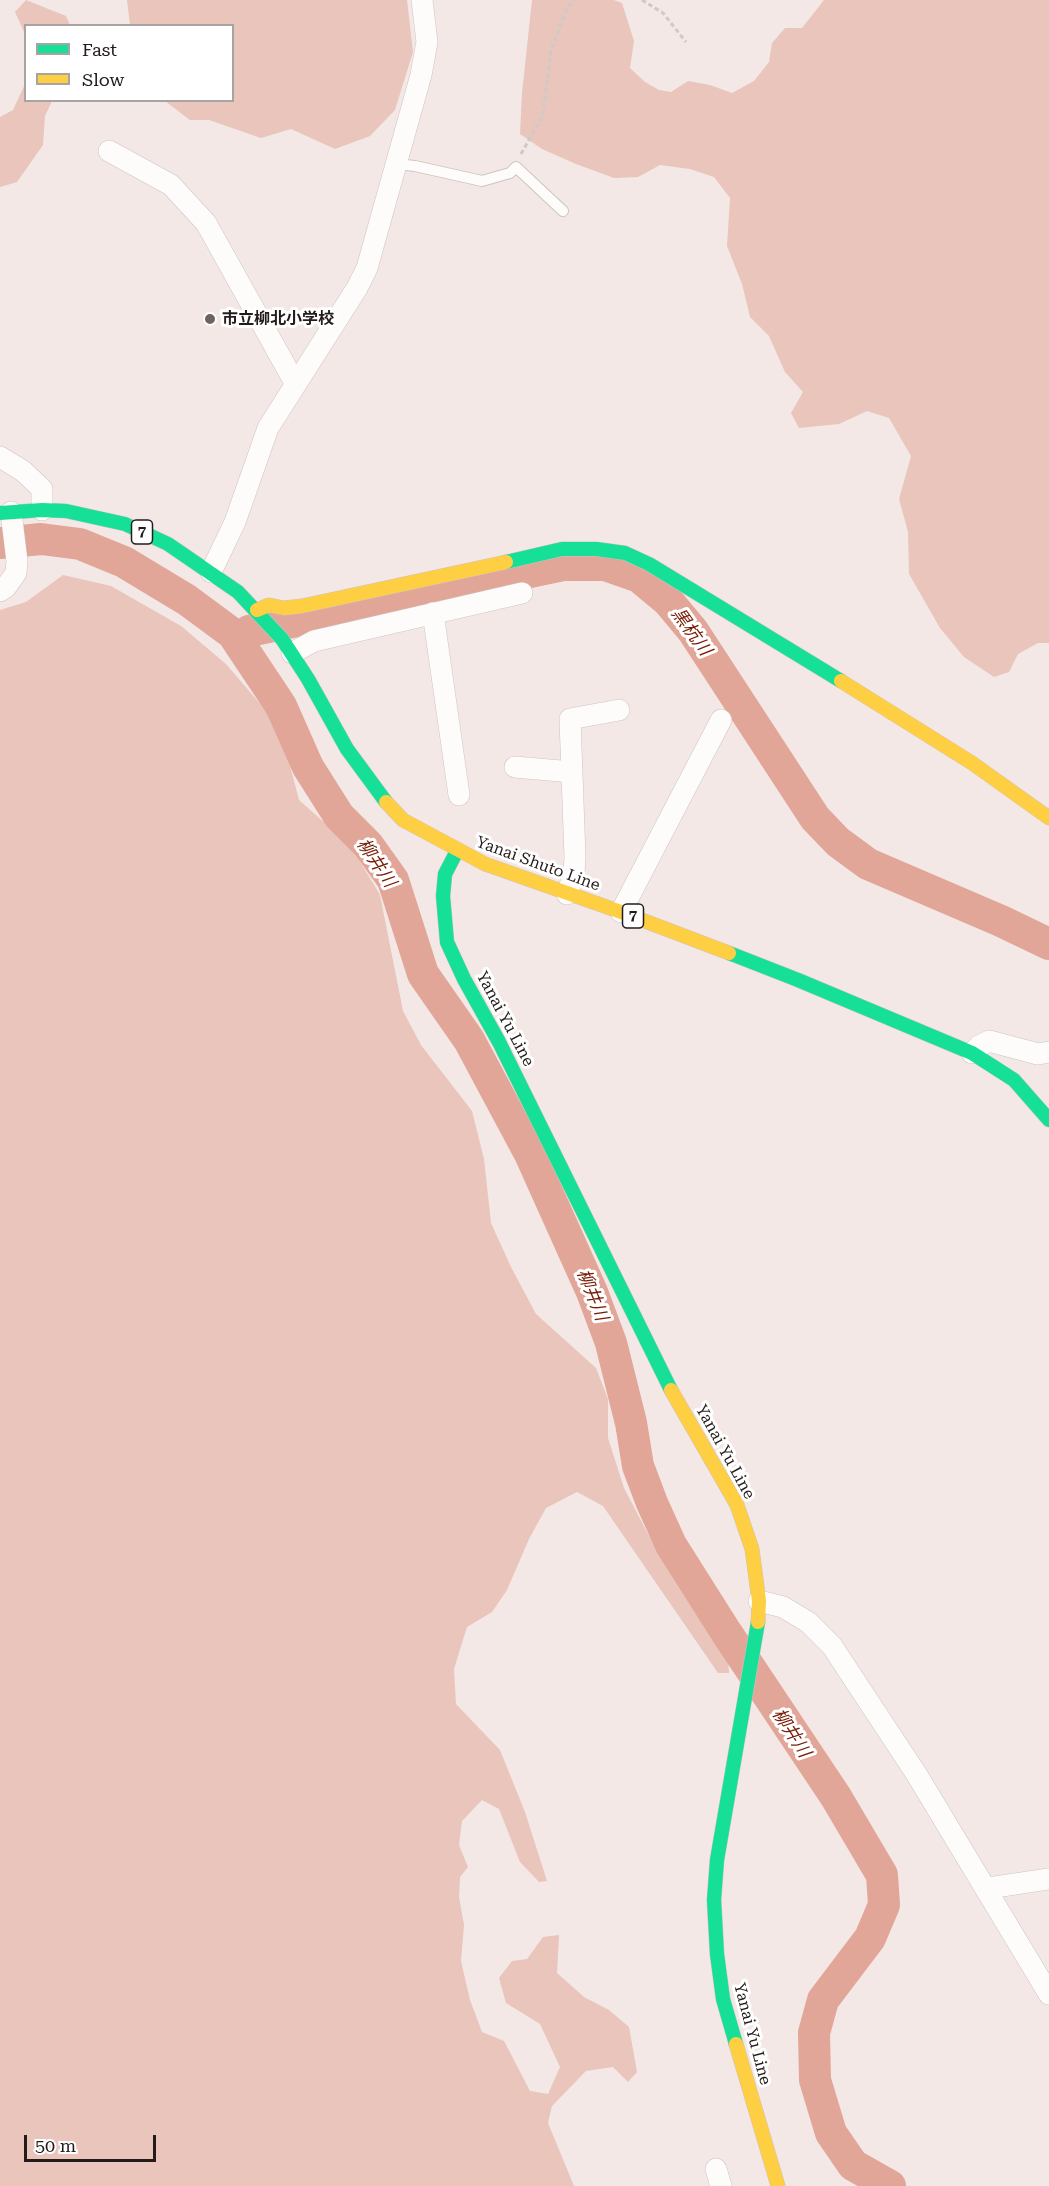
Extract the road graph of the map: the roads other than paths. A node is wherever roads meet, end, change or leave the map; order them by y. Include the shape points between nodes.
1 (422, 0) edge
2 (109, 151) dead end
3 (396, 164) junction
4 (563, 211) dead end
5 (295, 383) junction
6 (0, 457) edge
7 (42, 510) junction
8 (8, 515) edge
9 (211, 572) junction
10 (0, 591) edge
11 (522, 593) dead end
12 (259, 611) junction
13 (433, 613) junction
14 (287, 646) junction
15 (619, 710) dead end
16 (721, 720) dead end
17 (515, 766) dead end
18 (572, 772) junction
19 (459, 795) dead end
20 (1049, 818) edge
21 (457, 851) junction
22 (567, 894) junction
23 (621, 912) junction
24 (1049, 1052) edge
25 (972, 1053) junction
26 (1049, 1120) edge
27 (759, 1601) junction
28 (1049, 1879) edge
29 (987, 1890) junction
30 (1049, 1994) edge
31 (778, 2186) edge

1 - 3 street via 427,42
2 - 5 street via 171,185 206,223
3 - 4 lane via 482,181 510,173 516,167
3 - 5 street via 367,268
5 - 9 street via 268,428 235,522
6 - 7 street via 42,489
7 - 8 main road, Yanai Shuto Line / 7
7 - 9 main road, Yanai Shuto Line / 7 via 66,511 125,524 168,544
8 - 10 street via 16,573
9 - 12 main road, Yanai Shuto Line / 7
11 - 13 street
12 - 14 main road, Yanai Shuto Line / 7
12 - 20 main road via 268,605 303,606 562,549 625,554 649,564 907,722
13 - 14 street
13 - 19 street
14 - 21 main road, Yanai Shuto Line / 7 via 378,793 403,820
15 - 18 street via 570,719
16 - 23 street
17 - 18 street
18 - 22 street via 575,857
21 - 22 main road, Yanai Shuto Line / 7
21 - 27 main road, Yanai Yu Line via 445,874 447,942 662,1374 737,1505 752,1549
22 - 23 main road, Yanai Shuto Line / 7
23 - 25 main road, Yanai Shuto Line / 7
24 - 25 street via 1038,1054 988,1041
25 - 26 main road, Yanai Shuto Line / 7 via 1014,1080
27 - 29 street via 783,1607 808,1622 832,1646
27 - 31 main road, Yanai Yu Line via 714,1900 723,1999
28 - 29 street
29 - 30 street

